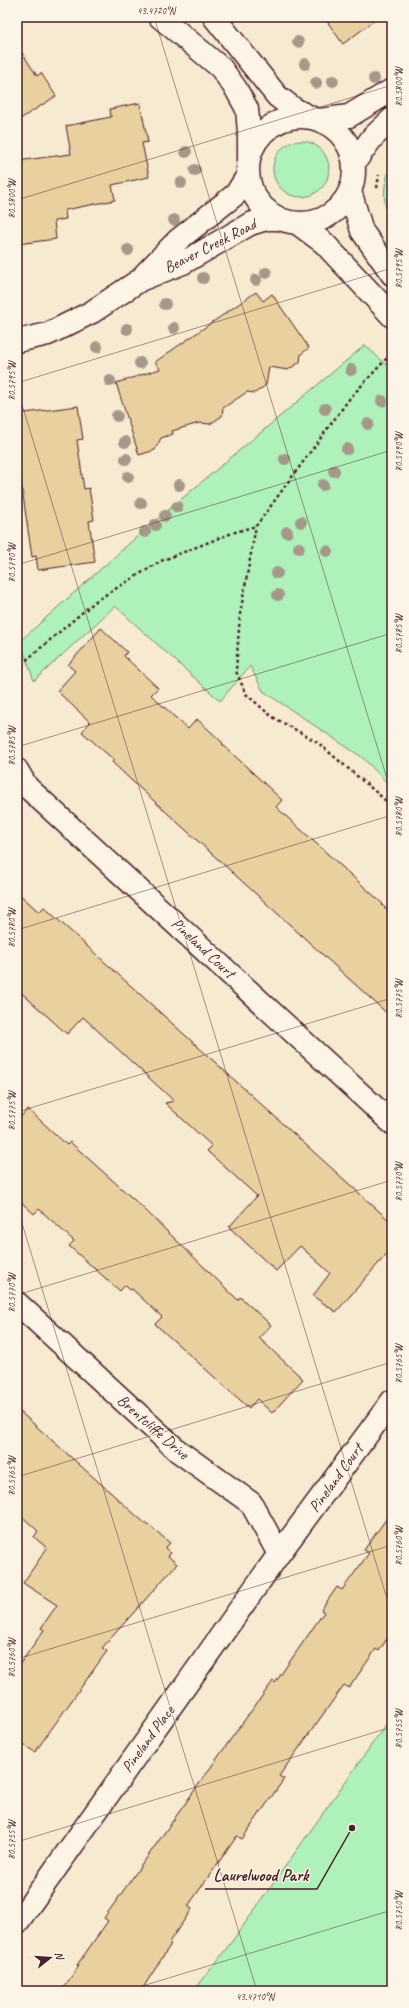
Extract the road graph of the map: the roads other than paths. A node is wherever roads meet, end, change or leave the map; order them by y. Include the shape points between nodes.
1 (160, 17) edge
2 (214, 17) edge
3 (392, 90) edge
4 (316, 119) junction
5 (392, 119) edge
6 (354, 163) junction
7 (249, 167) junction
8 (350, 191) junction
9 (289, 221) junction
10 (392, 274) edge
11 (140, 280) junction
12 (392, 316) edge
13 (17, 341) edge
14 (17, 770) edge
15 (392, 1123) edge
16 (17, 1303) edge
17 (392, 1402) edge
18 (279, 1554) junction
19 (17, 1923) edge

1 - 7 street via 221,68 236,89 247,109
2 - 4 street via 277,96 294,109
3 - 4 street via 348,116
4 - 6 street via 332,127 343,137
4 - 7 street via 295,117 270,128 255,144
5 - 6 street via 372,138
6 - 8 street
7 - 9 street via 252,189 258,202 268,212
7 - 11 street, Beaver Creek Road via 236,194 178,240
8 - 9 street via 341,205 329,216 313,222
8 - 10 street via 362,231
9 - 11 street, Beaver Creek Road via 266,219 250,224 183,263
9 - 12 street via 324,243
11 - 13 street, Beaver Creek Road via 92,312 48,334
14 - 15 street, Pineland Court via 27,787
16 - 18 street, Brentcliffe Drive via 178,1451 251,1503
17 - 18 street, Pineland Court
18 - 19 street, Pineland Place

